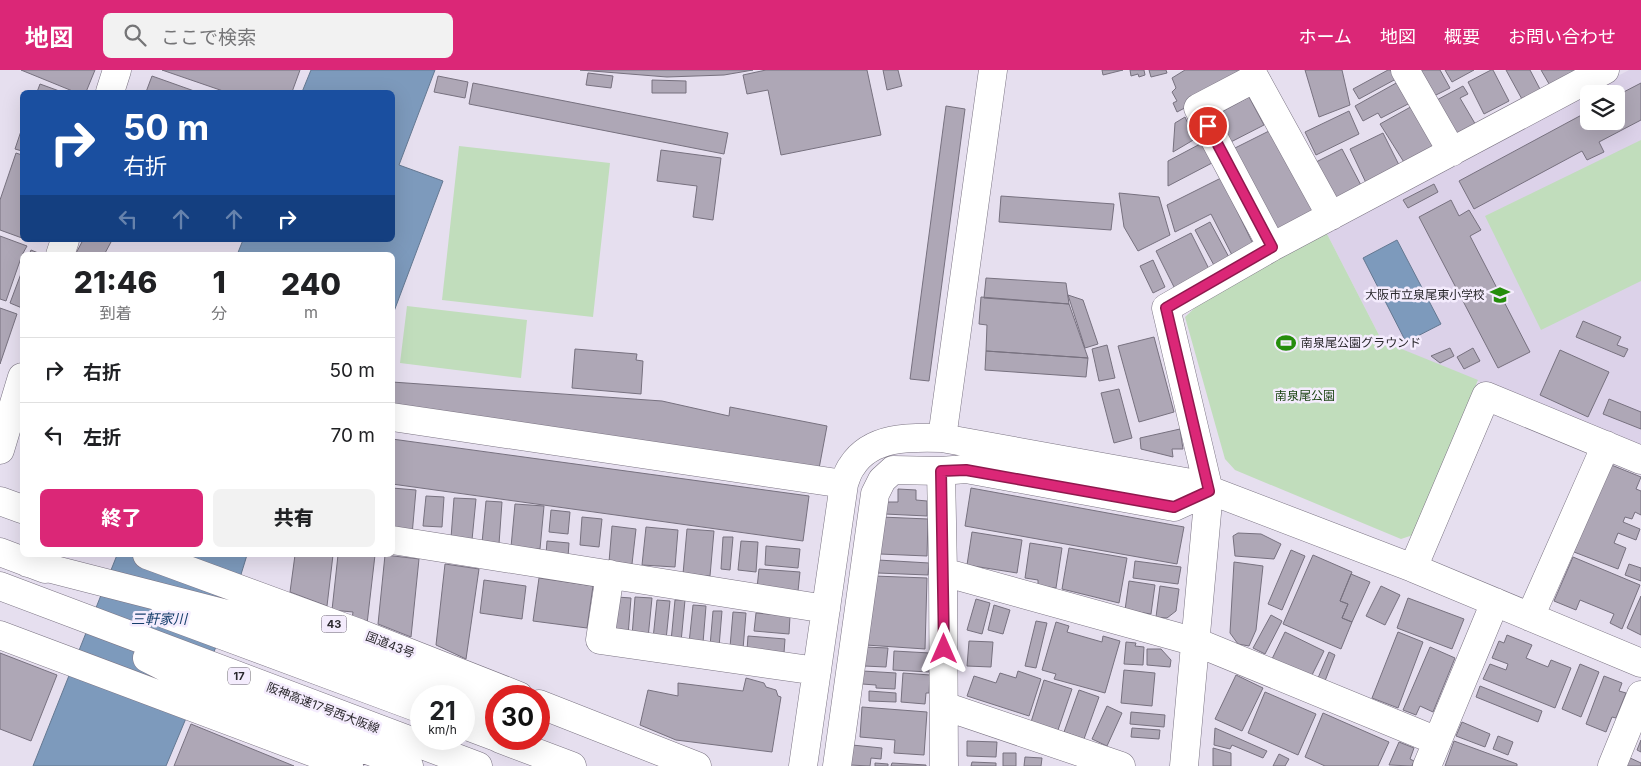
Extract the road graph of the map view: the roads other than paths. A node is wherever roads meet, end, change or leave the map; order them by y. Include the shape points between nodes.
1 (117, 70) edge
2 (993, 70) edge
3 (1405, 70) edge
4 (1605, 70) edge
5 (111, 90) edge
6 (1452, 152) junction
7 (1331, 216) junction
8 (1272, 247) junction
9 (20, 384) edge
10 (395, 417) edge
11 (942, 438) junction
12 (1606, 445) junction
13 (0, 450) edge
14 (1641, 460) edge
15 (941, 471) junction
16 (844, 484) junction
17 (1209, 491) junction
18 (0, 501) edge
19 (20, 508) edge
20 (395, 540) edge
21 (0, 552) edge
22 (152, 557) edge
23 (28, 563) junction
24 (1413, 568) junction
25 (943, 572) junction
26 (610, 574) junction
27 (0, 586) edge
28 (38, 601) junction
29 (1495, 602) junction
30 (826, 609) junction
31 (1530, 617) junction
32 (0, 635) edge
33 (1196, 642) junction
34 (1641, 662) edge
35 (817, 671) junction
36 (433, 685) edge
37 (491, 685) edge
38 (1641, 695) edge
39 (410, 705) edge
40 (944, 706) junction
41 (550, 708) edge
42 (550, 728) edge
43 (1438, 741) junction
44 (529, 750) edge
45 (349, 766) edge
46 (409, 766) edge
47 (478, 766) edge
48 (572, 766) edge
49 (670, 766) edge
50 (696, 766) edge
51 (803, 766) edge
52 (837, 766) edge
53 (944, 766) edge
54 (1121, 766) edge
55 (1184, 766) edge
56 (1427, 766) edge
57 (1612, 766) edge

1 - 5 main road
2 - 11 main road
3 - 6 main road
4 - 6 main road
6 - 7 main road
7 - 8 main road
7 - 8 main road via 1255,78 1198,108
8 - 17 main road via 1166,308
9 - 13 main road
10 - 16 main road
11 - 16 main road via 913,437 879,444 863,452 851,467
11 - 17 main road via 1191,483
12 - 14 main road
12 - 24 main road via 1486,396
12 - 31 main road
15 - 17 main road via 966,470 1174,507
15 - 25 main road
15 - 52 main road via 894,470 882,480 875,494
16 - 30 main road
17 - 24 main road
17 - 33 main road
18 - 19 main road
20 - 26 main road
21 - 23 main road
22 - 37 main road, 国道43号 / 43
23 - 36 main road via 291,632
23 - 39 main road
24 - 29 main road
25 - 33 main road
25 - 40 main road
26 - 30 main road
26 - 35 main road via 600,640
27 - 28 main road, 阪神高速17号西大阪線 / 17
28 - 46 main road via 176,673
28 - 47 main road, 阪神高速17号西大阪線 / 17
29 - 31 main road
29 - 43 main road
30 - 35 main road
31 - 34 main road
32 - 45 main road
33 - 43 main road
33 - 55 main road
35 - 51 main road
38 - 57 main road
40 - 53 main road
40 - 54 main road
41 - 50 main road
42 - 49 main road
43 - 56 main road
44 - 48 main road

